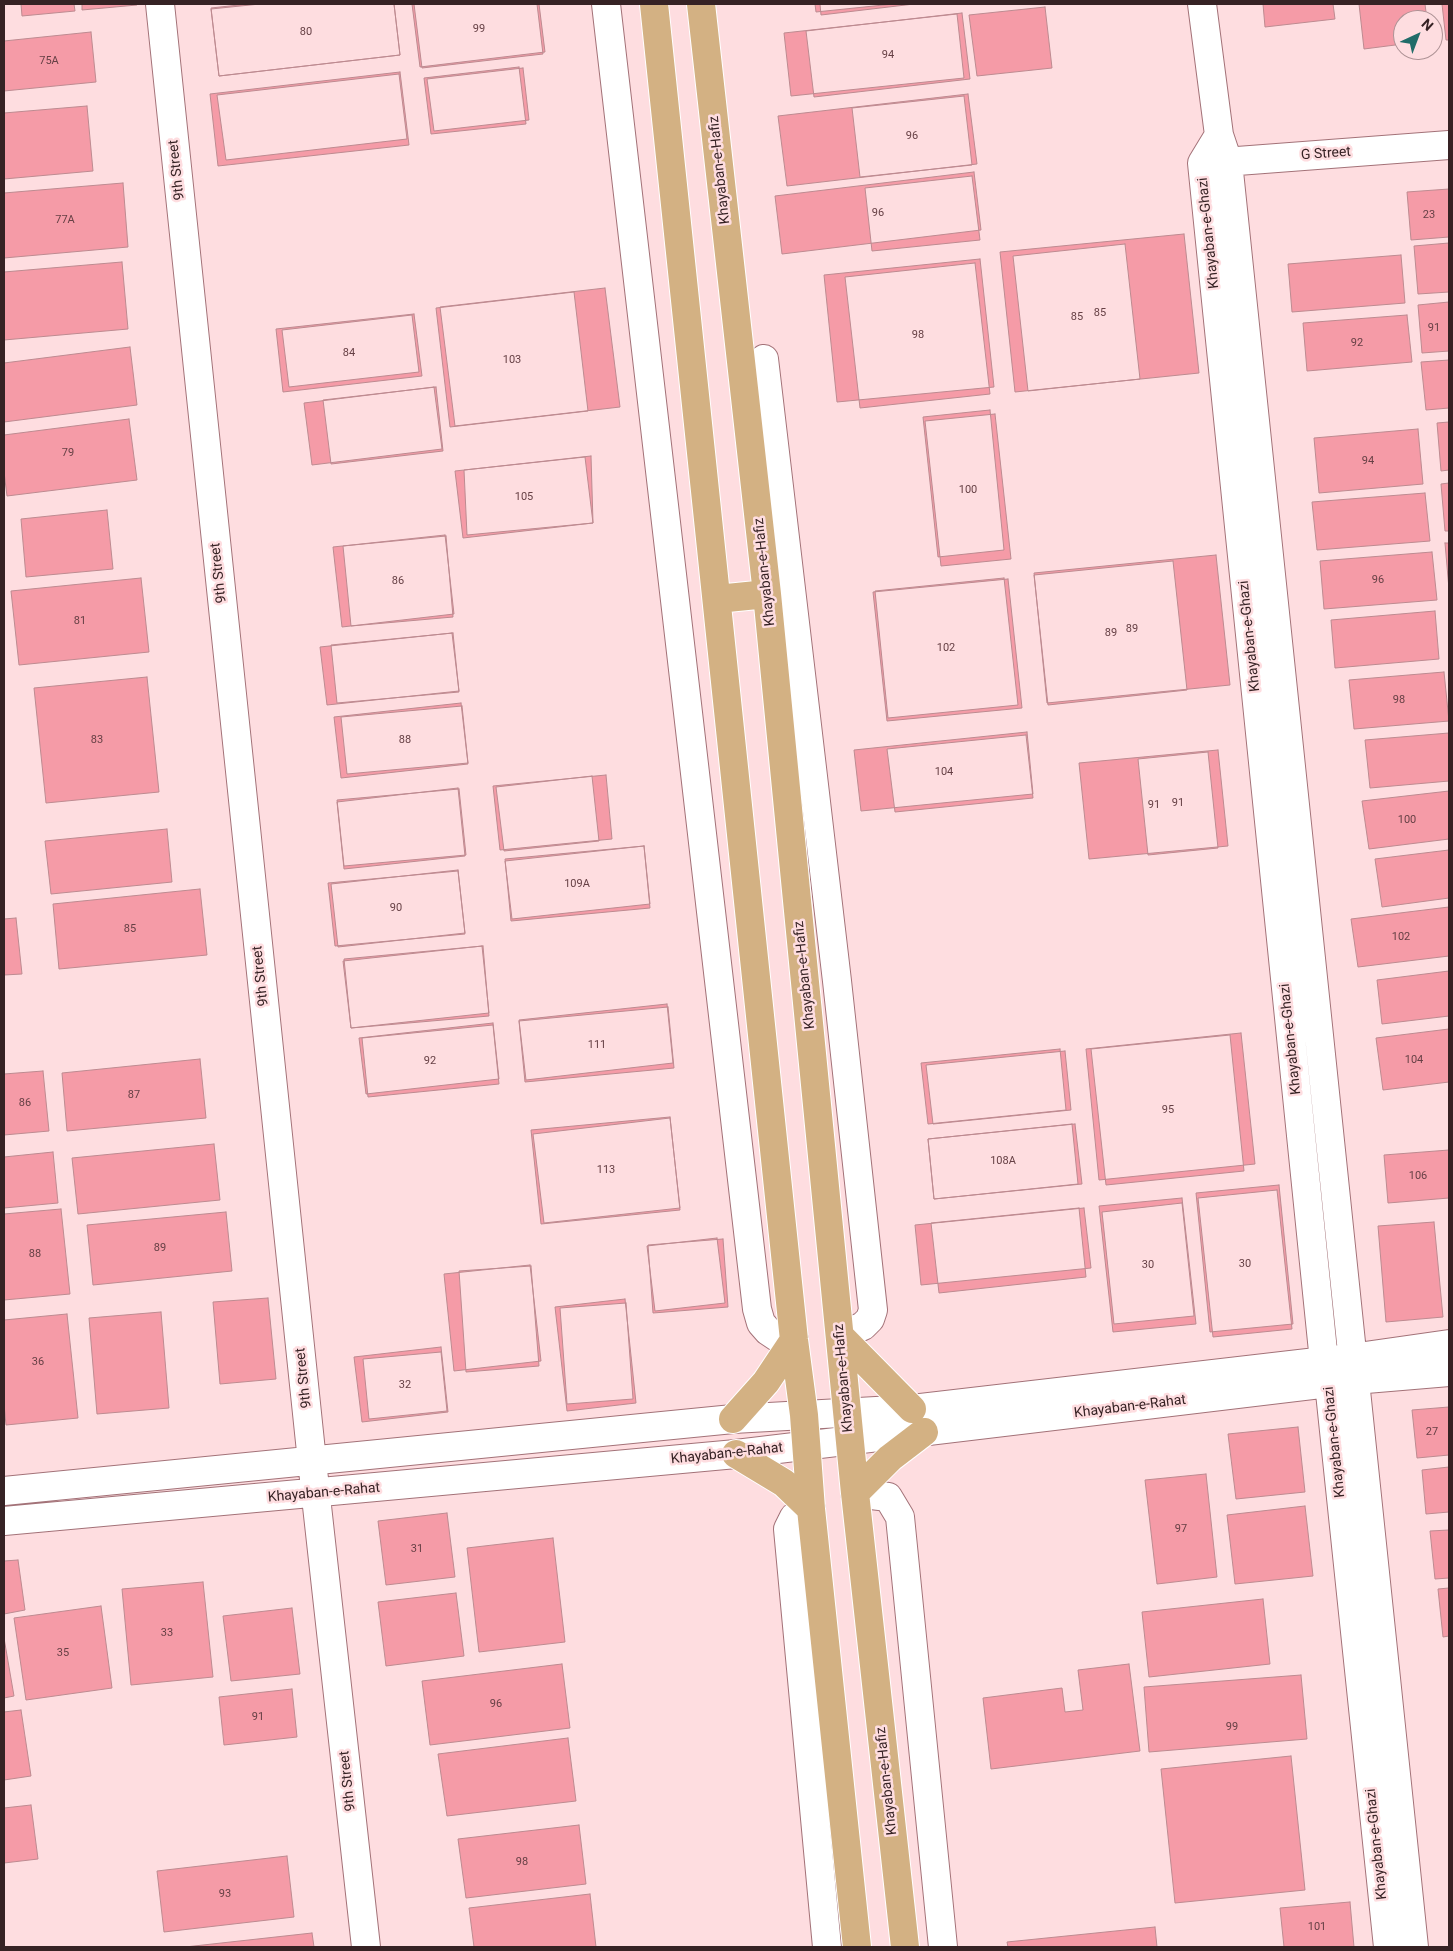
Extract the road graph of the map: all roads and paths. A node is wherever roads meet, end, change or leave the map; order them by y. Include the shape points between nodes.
1 (160, 4) edge
2 (606, 4) edge
3 (654, 4) edge
4 (701, 4) edge
5 (1202, 4) edge
6 (1449, 145) edge
7 (1215, 163) junction
8 (764, 359) dead end
9 (767, 594) junction
10 (718, 599) junction
11 (840, 1336) junction
12 (794, 1340) junction
13 (1449, 1344) edge
14 (1340, 1371) junction
15 (1449, 1372) edge
16 (847, 1412) junction
17 (804, 1415) junction
18 (732, 1419) junction
19 (918, 1420) junction
20 (850, 1441) junction
21 (807, 1445) junction
22 (736, 1454) junction
23 (312, 1461) junction
24 (4, 1491) edge
25 (855, 1493) junction
26 (316, 1494) junction
27 (811, 1509) junction
28 (4, 1521) edge
29 (366, 1947) edge
30 (827, 1947) edge
31 (857, 1947) edge
32 (905, 1947) edge
33 (943, 1947) edge
34 (1388, 1947) edge
35 (1414, 1947) edge

1 - 23 street, 9th Street
2 - 12 street via 757,1309 761,1323 768,1331 777,1337
3 - 10 main road
4 - 9 main road, Khayaban-e-Hafiz
5 - 7 street, Khayaban-e-Ghazi via 1219,135
6 - 7 street, G Street
7 - 14 street, Khayaban-e-Ghazi
8 - 11 street via 873,1310 863,1326
9 - 10 main road
9 - 11 main road, Khayaban-e-Hafiz
10 - 12 main road
11 - 16 main road, Khayaban-e-Hafiz
11 - 19 main road
12 - 17 main road
12 - 18 main road via 766,1382
13 - 14 street, Khayaban-e-Rahat
14 - 15 street, Khayaban-e-Rahat
14 - 19 street, Khayaban-e-Rahat
14 - 34 street, Khayaban-e-Ghazi
14 - 35 street, Khayaban-e-Ghazi
16 - 17 street, Khayaban-e-Rahat
16 - 19 street, Khayaban-e-Rahat
16 - 20 main road, Khayaban-e-Hafiz
17 - 18 street, Khayaban-e-Rahat
17 - 21 main road
18 - 23 street, Khayaban-e-Rahat
19 - 20 street, Khayaban-e-Rahat
19 - 25 main road via 890,1458
20 - 21 street, Khayaban-e-Rahat
20 - 25 main road, Khayaban-e-Hafiz
21 - 22 street, Khayaban-e-Rahat
21 - 27 main road
22 - 26 street, Khayaban-e-Rahat
22 - 27 main road via 784,1483
23 - 24 street, Khayaban-e-Rahat
23 - 26 street, 9th Street
25 - 32 main road, Khayaban-e-Hafiz
25 - 33 street via 888,1497 900,1517
26 - 28 street, Khayaban-e-Rahat
26 - 29 street, 9th Street
27 - 30 street via 794,1517 788,1528
27 - 31 main road

